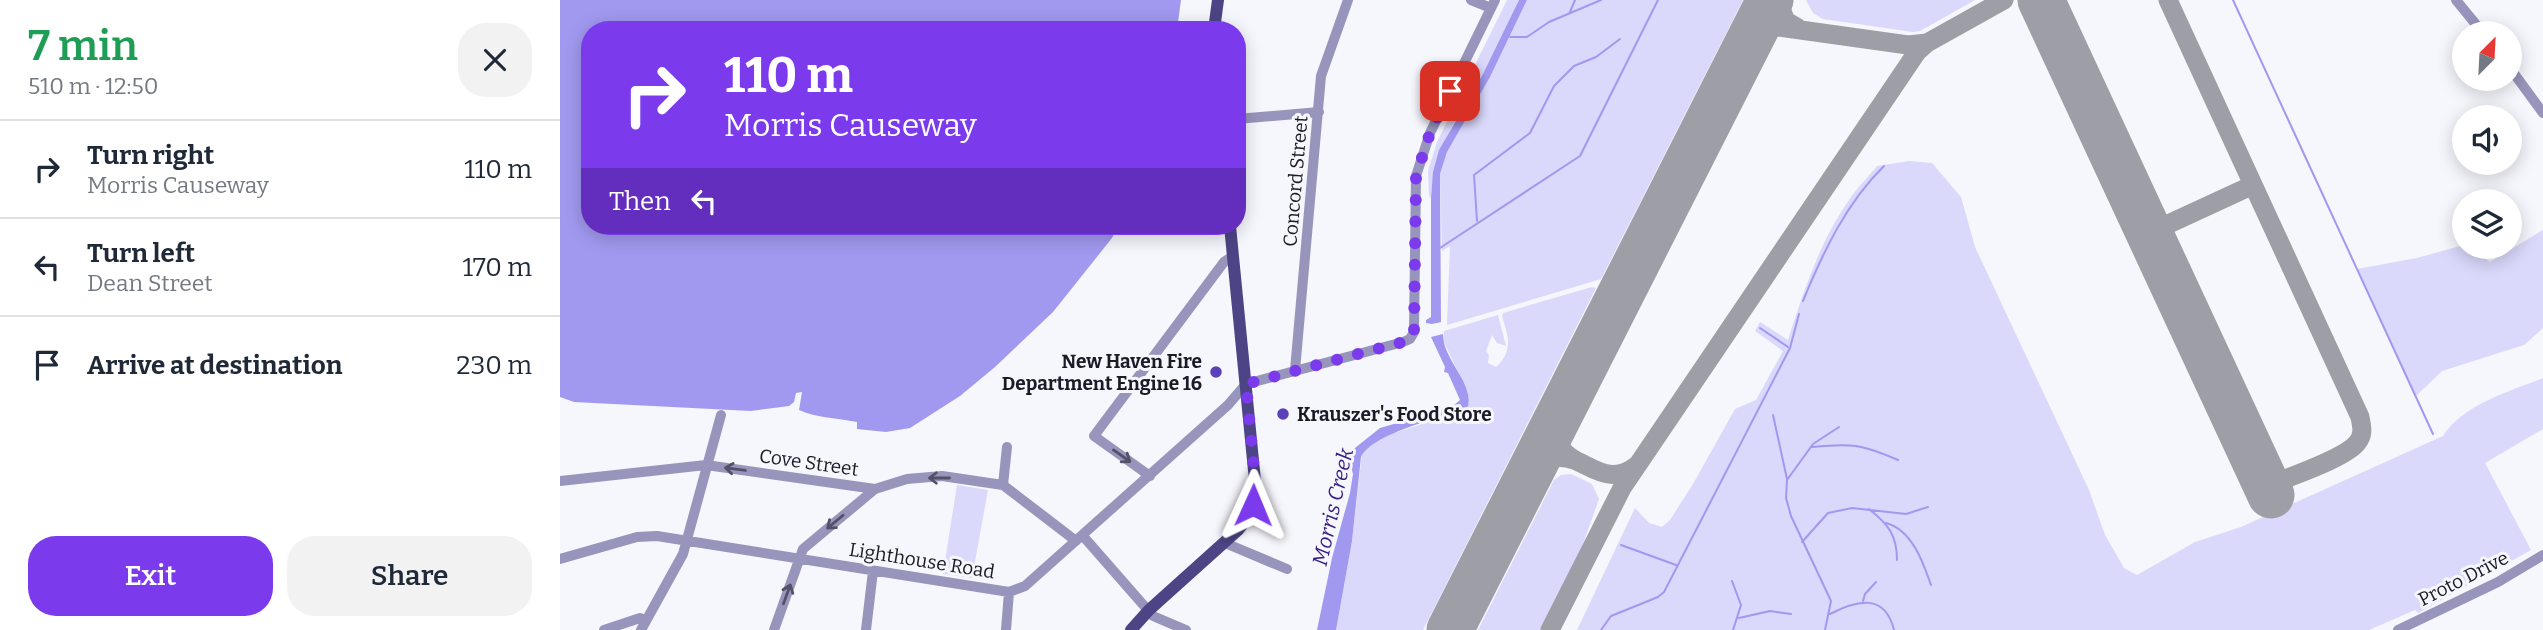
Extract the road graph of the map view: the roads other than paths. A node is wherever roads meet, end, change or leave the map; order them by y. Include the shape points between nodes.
1 (1218, 0) edge
2 (1348, 0) edge
3 (1471, 0) edge
4 (2456, 0) edge
5 (1493, 4) edge
6 (1215, 21) edge
7 (2473, 21) edge
8 (2522, 84) edge
9 (1319, 112) junction
10 (2543, 113) edge
11 (1246, 118) edge
12 (1231, 235) edge
13 (1233, 256) junction
14 (1295, 370) junction
15 (1246, 384) junction
16 (721, 415) dead end
17 (1007, 447) dead end
18 (706, 466) junction
19 (1150, 476) junction
20 (560, 481) edge
21 (1003, 485) junction
22 (875, 489) junction
23 (1079, 538) junction
24 (687, 540) junction
25 (1225, 543) junction
26 (2543, 555) edge
27 (560, 559) edge
28 (800, 559) junction
29 (1287, 569) dead end
30 (873, 571) junction
31 (1009, 592) junction
32 (1149, 610) junction
33 (644, 625) edge
34 (604, 630) edge
35 (774, 630) edge
36 (866, 630) edge
37 (1006, 630) edge
38 (1131, 630) edge
39 (1186, 630) edge
40 (2398, 630) edge

1 - 6 main road
2 - 9 street, Concord Street via 1323,65
3 - 5 street
4 - 7 street
5 - 14 street via 1430,133 1416,176 1414,332 1403,342
8 - 10 street
9 - 11 street
9 - 14 street, Concord Street
12 - 13 main road
13 - 15 main road
13 -> 19 street via 1094,436
14 - 15 street
15 - 19 street, Lighthouse Road
15 - 25 main road via 1256,491 1248,517
16 - 18 street
17 - 21 street
18 - 20 street, Cove Street
22 -> 18 street, Cove Street
18 - 24 street
19 - 23 street, Lighthouse Road
21 -> 22 street, Cove Street via 942,476 907,479
21 - 23 street, Cove Street
22 -> 28 street via 803,550
23 - 31 street, Lighthouse Road via 1025,586
23 - 32 street, Cove Street
24 - 27 street, Lighthouse Road via 637,537
24 - 28 street, Lighthouse Road
24 - 33 street
25 - 29 street
25 - 32 main road
26 - 40 street, Proto Drive
28 - 30 street, Lighthouse Road
35 -> 28 street
30 - 31 street, Lighthouse Road
30 - 36 street
31 - 37 street
32 - 38 main road
32 - 39 street, Cove Street
33 - 34 street via 640,618

